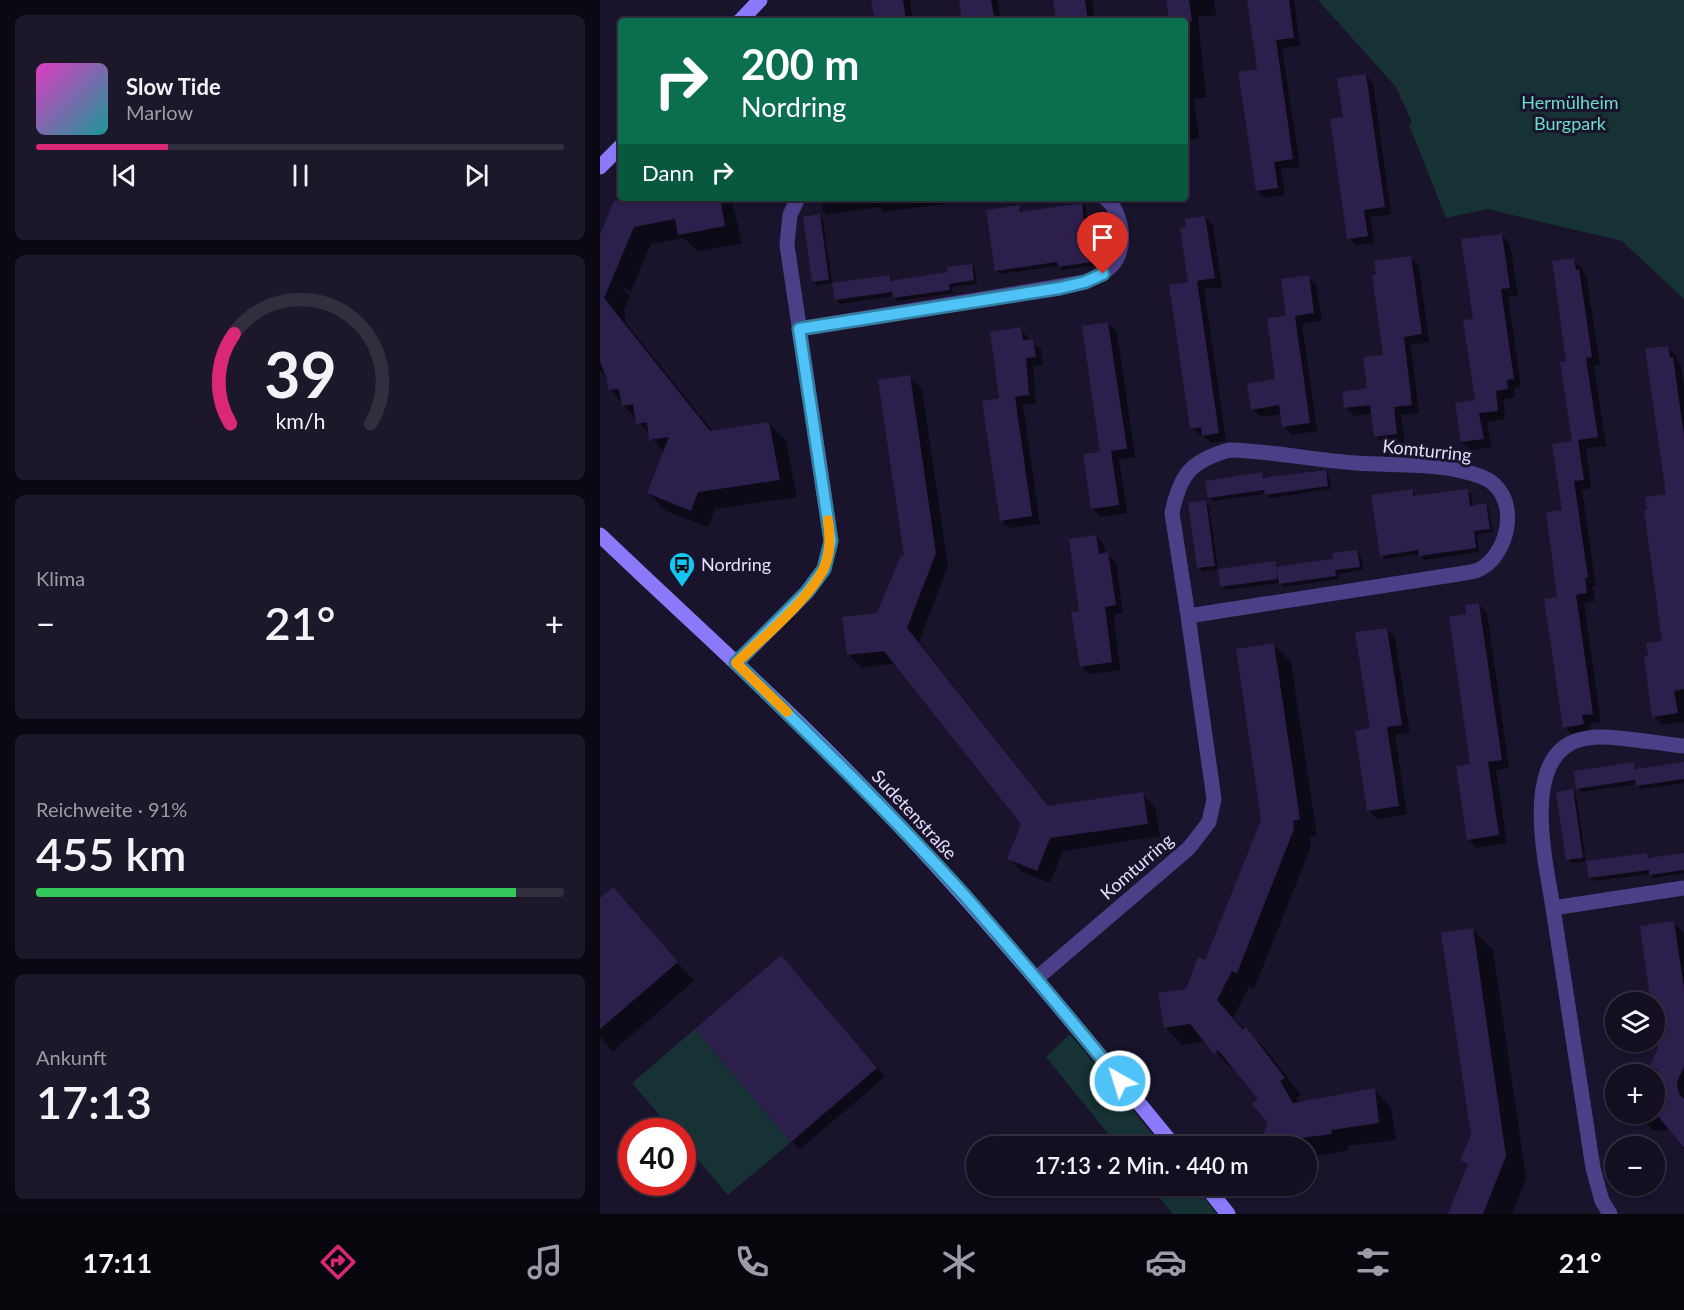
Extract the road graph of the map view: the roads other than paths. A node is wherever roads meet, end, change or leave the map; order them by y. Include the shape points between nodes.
1 (760, 0) edge
2 (743, 18) edge
3 (618, 149) edge
4 (600, 167) edge
5 (797, 201) edge
6 (1109, 201) edge
7 (799, 329) junction
8 (600, 535) edge
9 (1188, 616) junction
10 (736, 663) junction
11 (1684, 747) edge
12 (1684, 888) edge
13 (1553, 908) junction
14 (1037, 978) junction
15 (1166, 1136) edge
16 (1214, 1196) edge
17 (1228, 1214) edge
18 (1610, 1214) edge

1 - 2 street
3 - 4 street
5 - 7 street via 790,215 787,244
6 - 7 street via 1121,229 1119,255 1103,274 1085,282
7 - 10 street via 831,541 824,569 807,592
8 - 10 street, Sudetenstraße
9 - 9 street, Komturring via 1482,568 1505,540 1508,518 1503,496 1483,477 1451,470 1353,463 1269,451 1229,450 1213,454 1194,463 1184,476 1172,513
9 - 14 street, Komturring via 1213,790 1209,822 1189,848
10 - 14 street, Sudetenstraße via 834,758
11 - 13 street via 1587,738 1568,745 1554,758 1540,800
12 - 13 street
13 - 18 street via 1593,1168
14 - 15 street, Sudetenstraße
16 - 17 street

